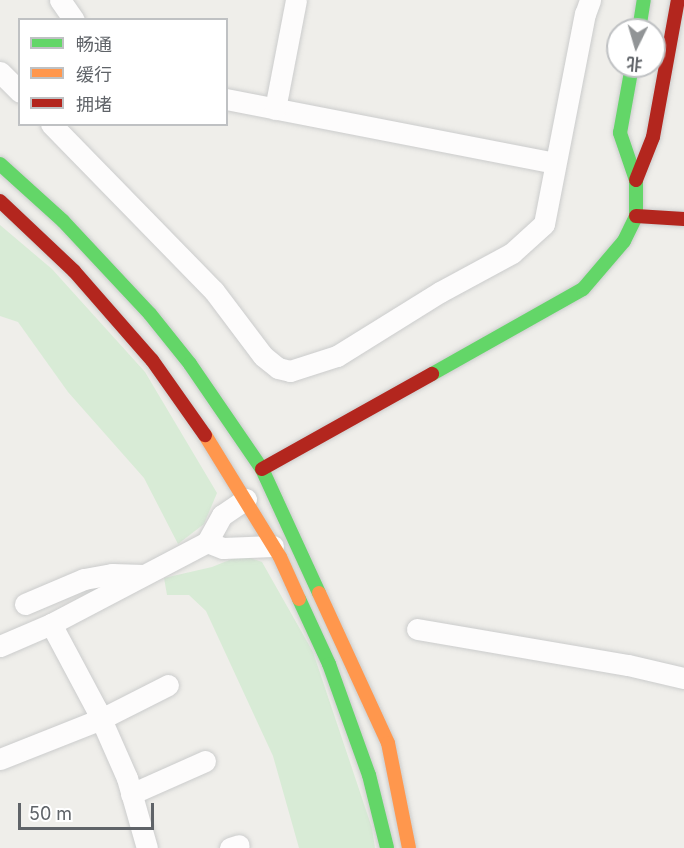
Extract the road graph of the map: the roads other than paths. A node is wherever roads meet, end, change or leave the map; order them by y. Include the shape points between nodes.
1 (60, 0) edge
2 (296, 0) edge
3 (590, 0) edge
4 (644, 0) edge
5 (678, 0) edge
6 (73, 18) edge
7 (641, 18) edge
8 (0, 72) edge
9 (630, 78) edge
10 (18, 90) edge
11 (228, 99) edge
12 (275, 109) junction
13 (53, 126) edge
14 (554, 163) junction
15 (0, 164) edge
16 (636, 180) junction
17 (0, 201) edge
18 (636, 216) junction
19 (684, 219) edge
20 (262, 469) junction
21 (246, 499) junction
22 (207, 542) junction
23 (273, 546) junction
24 (144, 575) junction
25 (25, 604) dead end
26 (51, 624) junction
27 (417, 629) dead end
28 (0, 646) edge
29 (684, 678) edge
30 (168, 685) dead end
31 (101, 719) junction
32 (0, 759) edge
33 (205, 761) dead end
34 (131, 794) junction
35 (147, 848) edge
36 (387, 848) edge
37 (409, 848) edge

1 - 6 street
2 - 12 street
3 - 14 street
4 - 7 street
5 - 16 street via 653,137
8 - 10 street
9 - 16 street via 620,133
11 - 12 street
12 - 14 street
13 - 14 street via 214,291 263,356 278,368 291,371 338,357 440,292 512,253 544,224
15 - 20 street via 63,221 150,314 227,415
16 - 18 street
17 - 21 street via 74,271 152,360
18 - 19 street
18 - 20 street via 624,241 583,289
20 - 37 street via 388,743
21 - 22 street via 222,515
21 - 23 street
22 - 23 street via 223,548
22 - 24 street
23 - 36 street via 329,664 369,775
24 - 25 street via 112,574 84,579
24 - 26 street
26 - 28 street
26 - 31 street
27 - 29 street
30 - 31 street
31 - 32 street
31 - 34 street
33 - 34 street
34 - 35 street

